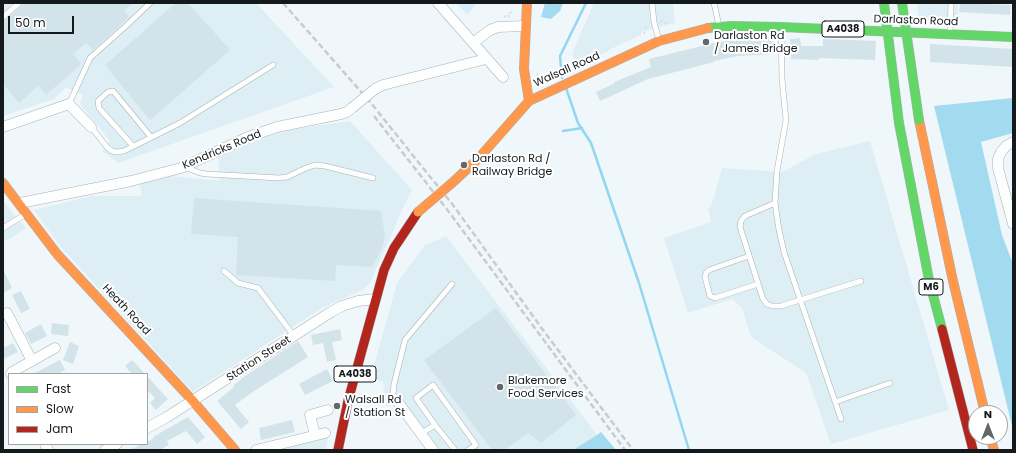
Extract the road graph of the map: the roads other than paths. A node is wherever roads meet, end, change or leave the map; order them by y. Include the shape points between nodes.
1 (19, 3) edge
2 (150, 3) edge
3 (438, 3) edge
4 (527, 3) edge
5 (652, 3) edge
6 (714, 3) edge
7 (884, 3) edge
8 (902, 3) edge
9 (951, 3) edge
10 (3, 17) edge
11 (525, 26) junction
12 (719, 27) junction
13 (781, 27) junction
14 (950, 34) junction
15 (674, 36) joint
16 (1013, 37) edge
17 (659, 40) junction
18 (473, 43) junction
19 (486, 58) junction
20 (273, 65) dead end
21 (503, 77) dead end
22 (529, 101) junction
23 (70, 104) junction
24 (3, 127) edge
25 (91, 128) joint
26 (151, 137) junction
27 (1013, 142) edge
28 (133, 146) junction
29 (184, 166) junction
30 (373, 178) dead end
31 (3, 183) edge
32 (775, 203) junction
33 (20, 204) junction
34 (27, 213) junction
35 (1013, 224) edge
36 (3, 228) edge
37 (749, 256) junction
38 (224, 271) dead end
39 (861, 280) dead end
40 (452, 284) dead end
41 (758, 284) junction
42 (375, 299) junction
43 (801, 300) junction
44 (7, 314) dead end
45 (294, 336) junction
46 (55, 348) dead end
47 (32, 361) junction
48 (12, 373) edge
49 (890, 383) dead end
50 (192, 400) junction
51 (397, 401) joint
52 (835, 402) junction
53 (983, 405) edge
54 (328, 410) dead end
55 (841, 419) dead end
56 (435, 425) junction
57 (148, 427) edge
58 (422, 433) junction
59 (114, 445) edge
60 (105, 450) edge
61 (235, 450) edge
62 (256, 450) edge
63 (338, 450) edge
64 (434, 450) edge
65 (455, 450) edge
66 (468, 450) edge
67 (973, 450) edge

1 - 10 lane
2 - 23 lane via 90,58
3 - 18 street
4 - 11 main road
5 - 17 lane
6 - 12 lane
7 - 67 main road, M6, bridge via 899,123 929,280
8 - 53 main road, M6, bridge via 919,120 953,281
9 - 14 lane
11 - 18 street via 498,27
11 - 22 main road via 525,81
12 - 13 main road, Darlaston Road / A4038
12 - 15 main road, Darlaston Road / A4038
13 - 14 main road, Darlaston Road / A4038
13 - 32 lane via 786,120 777,171
14 - 16 main road, Darlaston Road / A4038
15 - 17 main road, Walsall Road / A4038
17 - 22 main road, Walsall Road / A4038 via 603,67 553,84
18 - 19 street
19 - 21 street
19 - 29 street, Kendricks Road, bridge via 383,86 375,89 347,112 277,127
20 - 26 lane via 180,123
22 - 42 main road, Walsall Road / A4038, bridge via 478,159 418,212 394,248
23 - 24 street
23 - 25 street
25 - 28 lane via 112,151 124,151
26 - 28 lane
26 - 28 lane via 117,95 108,92 98,101 99,108
27 - 35 street via 1000,152 998,159 998,168
29 - 30 lane via 207,174 279,178 315,165
29 - 33 street, Kendricks Road via 130,181
31 - 33 main road, Heath Road
32 - 37 lane via 745,216 741,221 740,227
32 - 43 lane via 784,252
33 - 34 main road, Heath Road
34 - 36 lane
34 - 50 main road, Heath Road via 57,254
37 - 41 lane
37 - 41 lane via 706,273 710,296 715,298
38 - 45 lane via 238,283 258,288
39 - 43 lane
40 - 51 lane via 405,340 394,384 393,394
41 - 43 lane via 763,299 772,306
42 - 45 street, Station Street via 342,306
42 - 63 main road, A4038
43 - 52 lane
44 - 47 street
45 - 50 street, Station Street
46 - 47 street
47 - 48 street
49 - 52 lane
50 - 57 street, Station Street
50 - 61 main road, Heath Road
51 - 58 street
52 - 55 lane
54 - 62 street via 310,415 320,434
56 - 58 lane
56 - 65 lane
56 - 66 lane via 416,398 433,386 476,445
58 - 64 street
59 - 60 street

